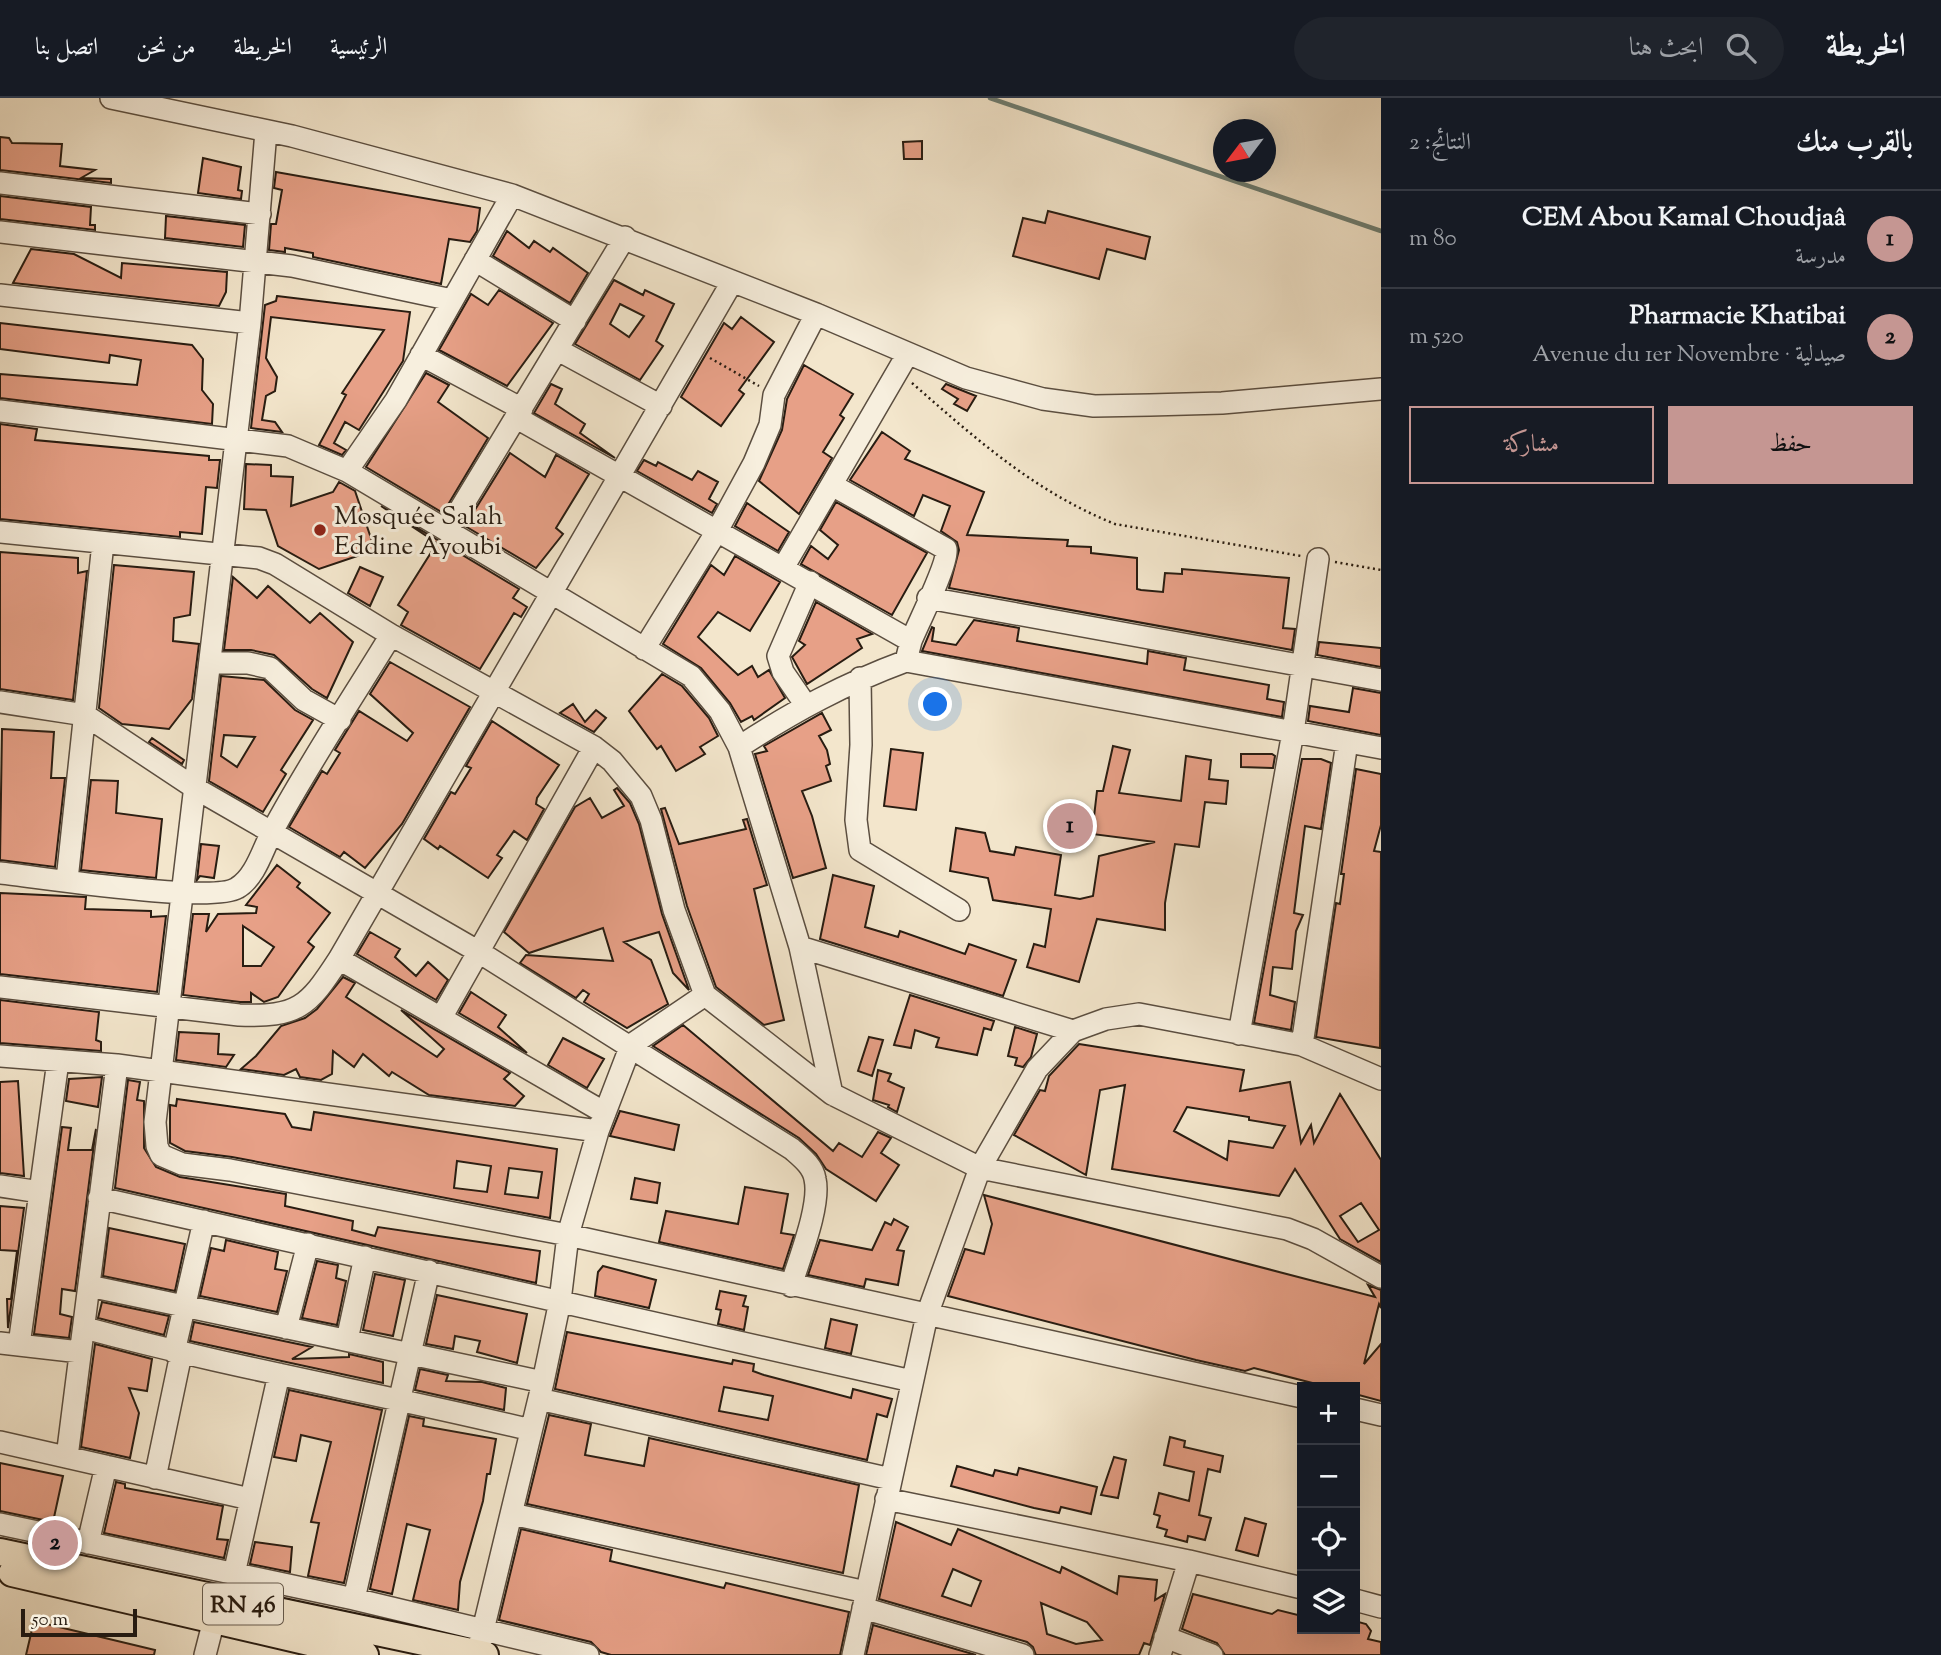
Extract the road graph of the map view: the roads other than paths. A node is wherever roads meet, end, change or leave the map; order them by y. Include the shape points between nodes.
1 (111, 98) edge
2 (266, 131) junction
3 (0, 183) edge
4 (512, 195) junction
5 (260, 214) junction
6 (0, 232) edge
7 (625, 237) junction
8 (475, 260) junction
9 (257, 262) junction
10 (732, 282) junction
11 (0, 295) edge
12 (452, 300) junction
13 (816, 314) junction
14 (575, 321) junction
15 (250, 323) junction
16 (558, 350) junction
17 (421, 355) junction
18 (903, 364) junction
19 (1381, 389) edge
20 (661, 406) junction
21 (0, 411) edge
22 (520, 414) junction
23 (236, 439) junction
24 (347, 471) junction
25 (619, 477) junction
26 (832, 485) junction
27 (447, 531) junction
28 (717, 531) junction
29 (0, 532) edge
30 (103, 542) junction
31 (222, 554) junction
32 (1318, 559) road end
33 (783, 568) junction
34 (810, 582) junction
35 (552, 592) junction
36 (928, 598) junction
37 (391, 635) junction
38 (644, 649) junction
39 (909, 651) junction
40 (211, 663) junction
41 (1302, 666) junction
42 (860, 678) junction
43 (1381, 680) edge
44 (493, 692) junction
45 (0, 702) edge
46 (805, 704) junction
47 (85, 715) junction
48 (340, 720) junction
49 (1293, 732) junction
50 (1347, 742) junction
51 (594, 747) junction
52 (739, 747) junction
53 (1381, 748) edge
54 (195, 788) junction
55 (272, 830) junction
56 (0, 873) edge
57 (67, 880) junction
58 (182, 892) junction
59 (375, 894) junction
60 (958, 910) dead end
61 (800, 947) junction
62 (479, 952) junction
63 (339, 959) junction
64 (0, 987) edge
65 (705, 995) junction
66 (170, 1005) junction
67 (441, 1018) junction
68 (1073, 1031) junction
69 (1239, 1034) junction
70 (632, 1045) junction
71 (1301, 1045) junction
72 (0, 1056) edge
73 (58, 1061) junction
74 (117, 1065) junction
75 (161, 1072) junction
76 (1381, 1079) edge
77 (832, 1094) junction
78 (601, 1122) junction
79 (980, 1168) junction
80 (0, 1186) edge
81 (40, 1192) junction
82 (99, 1198) junction
83 (204, 1222) junction
84 (568, 1235) junction
85 (308, 1244) junction
86 (365, 1257) junction
87 (429, 1271) junction
88 (1381, 1277) edge
89 (89, 1286) junction
90 (792, 1286) junction
91 (560, 1301) junction
92 (186, 1307) junction
93 (927, 1315) junction
94 (85, 1328) junction
95 (286, 1328) junction
96 (347, 1340) junction
97 (10, 1344) edge
98 (80, 1352) junction
99 (178, 1353) junction
100 (409, 1353) junction
101 (279, 1374) junction
102 (912, 1381) junction
103 (541, 1391) junction
104 (1297, 1396) edge
105 (398, 1398) junction
106 (1379, 1407) edge
107 (1360, 1409) edge
108 (531, 1430) junction
109 (0, 1442) edge
110 (66, 1457) junction
111 (106, 1466) junction
112 (155, 1478) junction
113 (889, 1489) junction
114 (250, 1499) junction
115 (512, 1514) junction
116 (0, 1524) edge
117 (88, 1544) junction
118 (0, 1552) edge
119 (1189, 1560) junction
120 (0, 1570) edge
121 (234, 1574) junction
122 (1297, 1587) edge
123 (354, 1599) junction
124 (864, 1600) junction
125 (1360, 1601) edge
126 (1381, 1607) edge
127 (214, 1620) junction
128 (1163, 1646) edge
129 (481, 1648) edge
130 (205, 1655) edge
131 (365, 1655) edge
132 (588, 1655) edge
133 (853, 1655) edge
134 (1023, 1655) edge
135 (1212, 1655) edge

1 - 2 street
2 - 4 street
2 - 5 street
3 - 5 street
4 - 7 street
4 - 8 street
5 - 9 street
6 - 9 street
7 - 10 street
7 - 14 street
8 - 12 street
8 - 14 street
9 - 12 street via 323,271
9 - 15 street
10 - 13 street
10 - 20 street
11 - 15 street
12 - 17 street
13 - 18 street
13 - 28 street via 774,395 762,444
14 - 16 street
15 - 23 street
16 - 20 street
16 - 22 street
17 - 22 street
17 - 24 street
18 - 19 street via 1030,396 1094,406 1222,403
18 - 26 street
20 - 25 street
21 - 23 street
22 - 25 street
22 - 27 street
23 - 24 street via 288,446
23 - 31 street
24 - 27 street
25 - 28 street
25 - 35 street
26 - 33 street
26 - 36 street via 946,549 944,565
27 - 35 street
28 - 33 street
28 - 38 street
29 - 30 street
30 - 31 street
30 - 47 street
31 - 37 street via 275,564
31 - 40 street
32 - 41 street
33 - 34 street
34 - 39 street
34 - 46 street via 778,656
35 - 38 street
35 - 44 street
36 - 39 street
36 - 41 street
37 - 44 street
37 - 48 street
38 - 52 street via 691,676 707,692
39 - 42 street
39 - 49 street
40 - 48 street via 270,668 304,700
40 - 54 street
41 - 43 street
41 - 49 street
42 - 46 street
42 - 60 street via 856,820 860,850
44 - 51 street
44 - 59 street
45 - 47 street
46 - 52 street
47 - 54 street
47 - 57 street
48 - 55 street
49 - 50 street
49 - 69 street
50 - 53 street
50 - 71 street
51 - 62 street
51 - 65 street via 641,796
52 - 61 street
54 - 55 street
54 - 58 street
55 - 58 street via 237,889
55 - 59 street
56 - 57 street
57 - 58 street
58 - 66 street
59 - 62 street
59 - 63 street
61 - 68 street
61 - 77 street
62 - 67 street
62 - 70 street
63 - 66 street via 309,1002 287,1014 239,1015
63 - 67 street
64 - 66 street
65 - 70 street
65 - 77 street
66 - 75 street
67 - 78 street
68 - 69 street via 1139,1014
68 - 79 street via 1037,1069
69 - 71 street
70 - 78 street
70 - 90 street via 792,1149 811,1167 816,1195
71 - 76 street
72 - 73 street
73 - 74 street
73 - 81 street
74 - 75 street
74 - 82 street
75 - 78 street
75 - 84 street via 155,1122 157,1146 168,1161
77 - 79 street
78 - 84 street
79 - 88 street via 1287,1229
79 - 93 street
80 - 81 street
81 - 97 street
82 - 83 street
82 - 89 street
83 - 85 street
83 - 92 street
84 - 90 street
84 - 91 street
85 - 86 street
85 - 95 street
86 - 87 street
86 - 96 street
87 - 91 street
87 - 100 street
89 - 92 street
89 - 94 street
90 - 93 street
91 - 102 street
91 - 103 street
92 - 95 street
92 - 99 street
93 - 102 street
93 - 104 street
94 - 98 street
94 - 99 street
95 - 96 street
96 - 100 street
97 - 98 street
98 - 110 street
99 - 101 street
99 - 112 street
100 - 103 street
100 - 105 street
101 - 105 street
101 - 114 street
102 - 113 street
103 - 108 street
103 - 113 street
105 - 108 street
105 - 123 street
106 - 107 street
108 - 115 street
109 - 110 street
110 - 111 street
111 - 112 street
111 - 117 street
112 - 114 street
113 - 119 street
113 - 124 street
114 - 121 street
115 - 124 street
115 - 129 street
116 - 117 street
117 - 121 street
118 - 129 main road, RN 46
119 - 122 street
119 - 128 street
120 - 127 main road, RN 46
121 - 123 street
123 - 129 street
124 - 133 street
124 - 134 street
125 - 126 street
127 - 130 street
127 - 131 main road, RN 46
128 - 135 street
129 - 132 street

